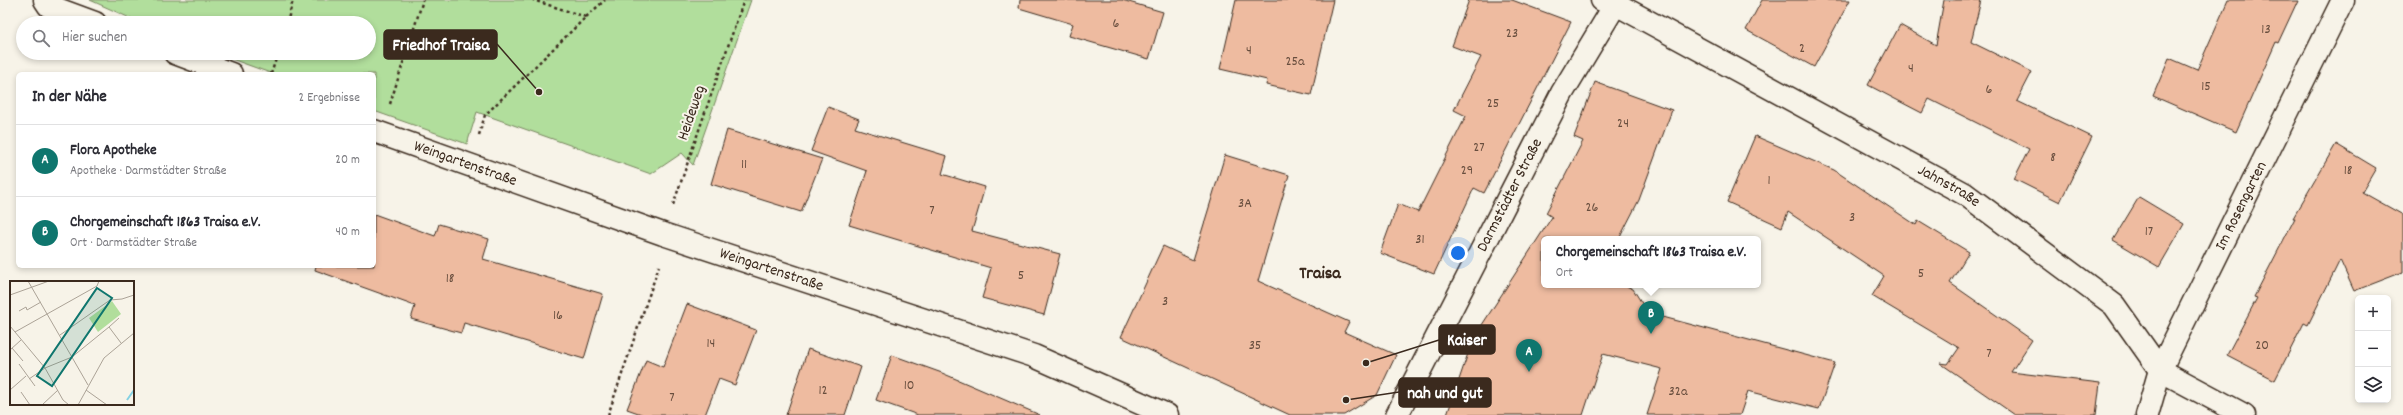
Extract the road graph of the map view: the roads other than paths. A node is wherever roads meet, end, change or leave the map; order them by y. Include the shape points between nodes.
1 (45, 0) edge
2 (2343, 0) edge
3 (1612, 1) edge
4 (76, 16) edge
5 (194, 60) edge
6 (226, 72) edge
7 (377, 132) edge
8 (2160, 370) junction
9 (1167, 415) edge
10 (1397, 415) edge
11 (2147, 415) edge
12 (2244, 415) edge

1 - 4 street via 50,6
2 - 8 street, Im Rosengarten
3 - 8 street, Jahnstraße via 1965,194 2114,305
3 - 10 street, Darmstädter Straße
5 - 6 street
7 - 9 street, Weingartenstraße via 666,235 1034,356
8 - 11 street, Im Rosengarten
8 - 12 street, Jahnstraße

